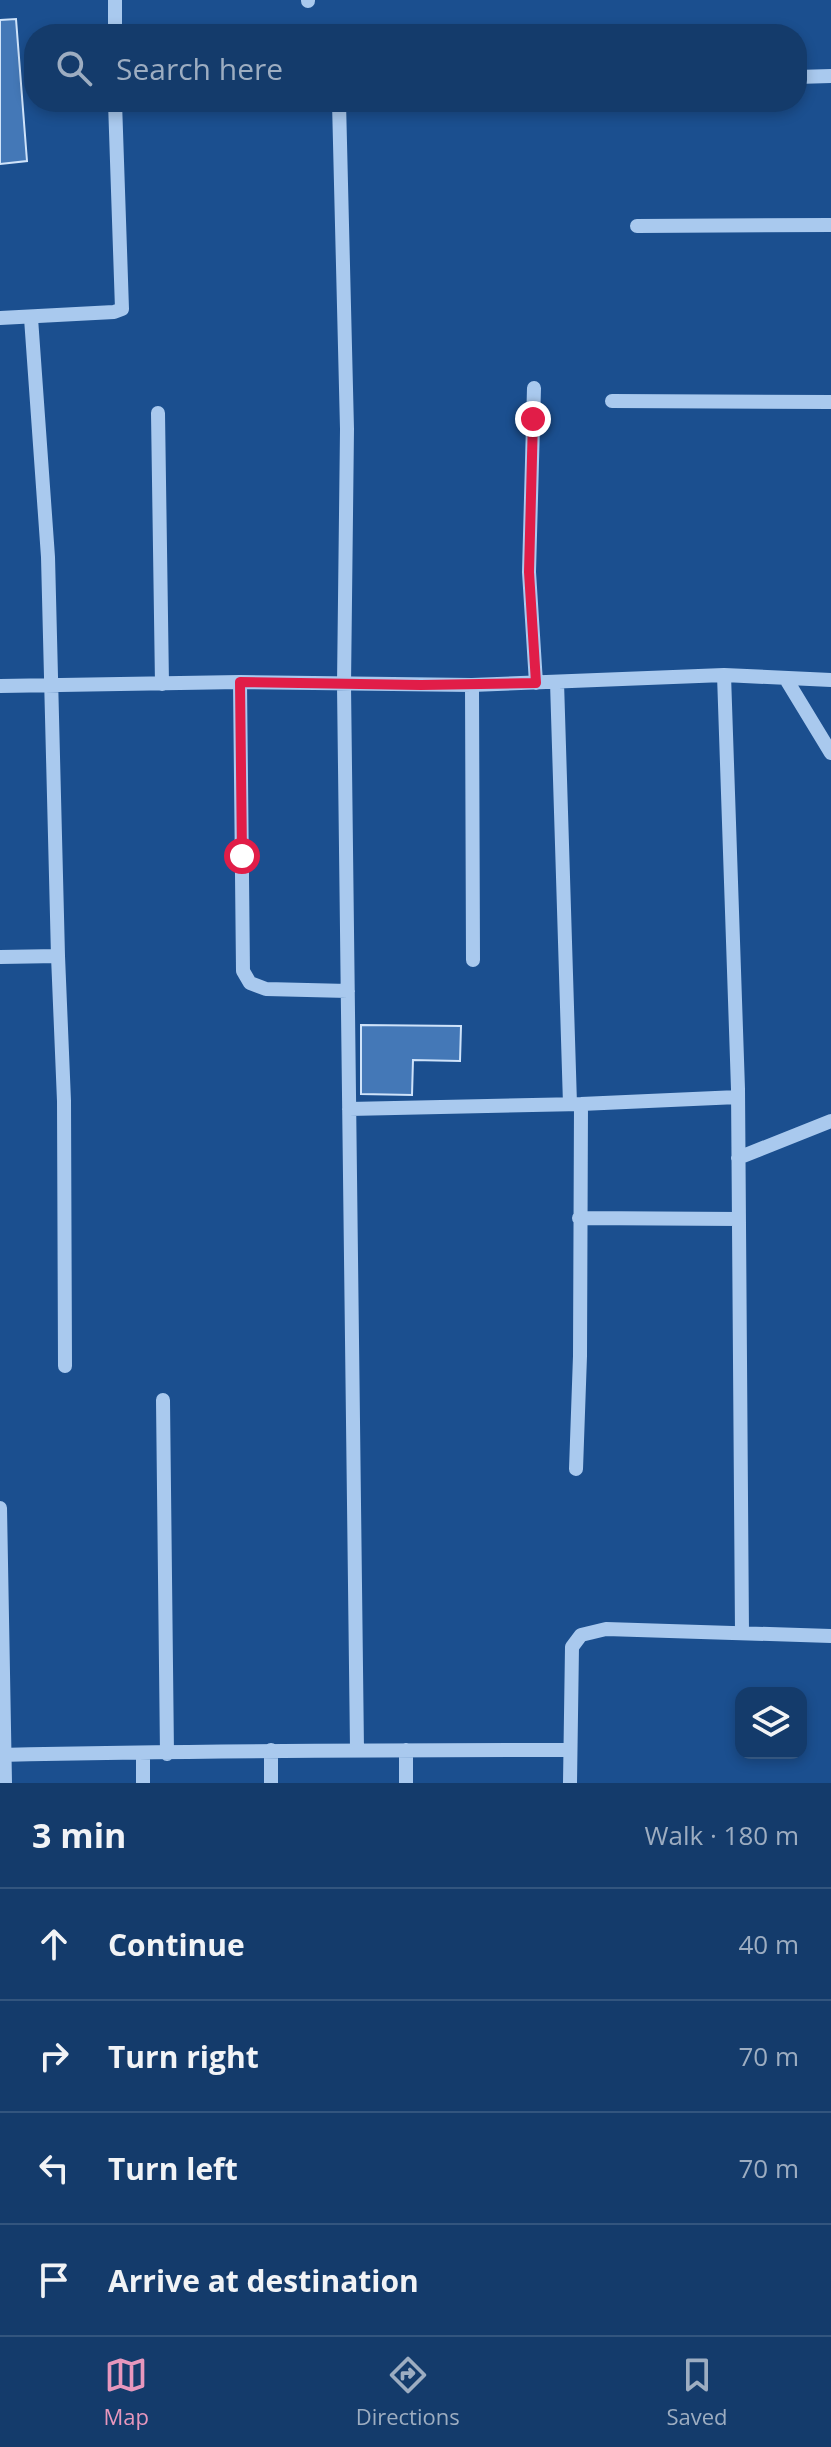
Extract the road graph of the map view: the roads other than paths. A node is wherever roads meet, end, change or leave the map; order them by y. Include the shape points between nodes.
1 (115, 0) edge
2 (115, 24) edge
3 (831, 76) edge
4 (807, 77) edge
5 (115, 112) edge
6 (339, 112) edge
7 (831, 225) edge
8 (637, 226) dead end
9 (0, 318) edge
10 (31, 318) junction
11 (534, 388) dead end
12 (612, 401) dead end
13 (831, 402) edge
14 (158, 413) dead end
15 (724, 675) junction
16 (786, 679) junction
17 (831, 680) edge
18 (240, 682) junction
19 (557, 682) junction
20 (536, 683) junction
21 (162, 684) junction
22 (50, 685) junction
23 (344, 685) junction
24 (472, 685) junction
25 (0, 686) edge
26 (831, 753) edge
27 (58, 956) junction
28 (0, 957) edge
29 (473, 960) dead end
30 (348, 991) junction
31 (738, 1097) junction
32 (575, 1104) junction
33 (349, 1109) junction
34 (831, 1121) edge
35 (738, 1158) junction
36 (579, 1218) junction
37 (739, 1219) junction
38 (65, 1366) dead end
39 (163, 1400) dead end
40 (576, 1469) dead end
41 (0, 1508) edge
42 (742, 1633) junction
43 (831, 1636) edge
44 (357, 1749) junction
45 (271, 1750) junction
46 (406, 1750) junction
47 (570, 1750) junction
48 (143, 1754) junction
49 (167, 1754) junction
50 (2, 1755) edge
51 (5, 1783) edge
52 (143, 1783) edge
53 (271, 1783) edge
54 (406, 1783) edge
55 (570, 1783) edge

1 - 2 street
3 - 4 street
5 - 10 street via 122,309
6 - 23 street via 347,429
7 - 8 street
9 - 10 street
10 - 22 street via 48,557
11 - 20 street via 529,572
12 - 13 street
14 - 21 street
15 - 16 street
15 - 19 street
15 - 31 street
16 - 17 street
16 - 26 street
18 - 21 street
18 - 23 street
18 - 30 street via 243,971 250,983 266,989
19 - 20 street
19 - 32 street
20 - 24 street
21 - 22 street
22 - 25 street
22 - 27 street
23 - 24 street
23 - 30 street
24 - 29 street
27 - 28 street
27 - 38 street
30 - 33 street
31 - 32 street
31 - 35 street
32 - 33 street
32 - 36 street
33 - 44 street
34 - 35 street
35 - 37 street
36 - 37 street
36 - 40 street
37 - 42 street
39 - 49 street
41 - 50 street
42 - 43 street
42 - 47 street via 606,1629 581,1635 572,1647
44 - 45 street
44 - 46 street
45 - 49 street
45 - 53 street
46 - 47 street
46 - 54 street
47 - 55 street
48 - 49 street
48 - 50 street
48 - 52 street
50 - 51 street

